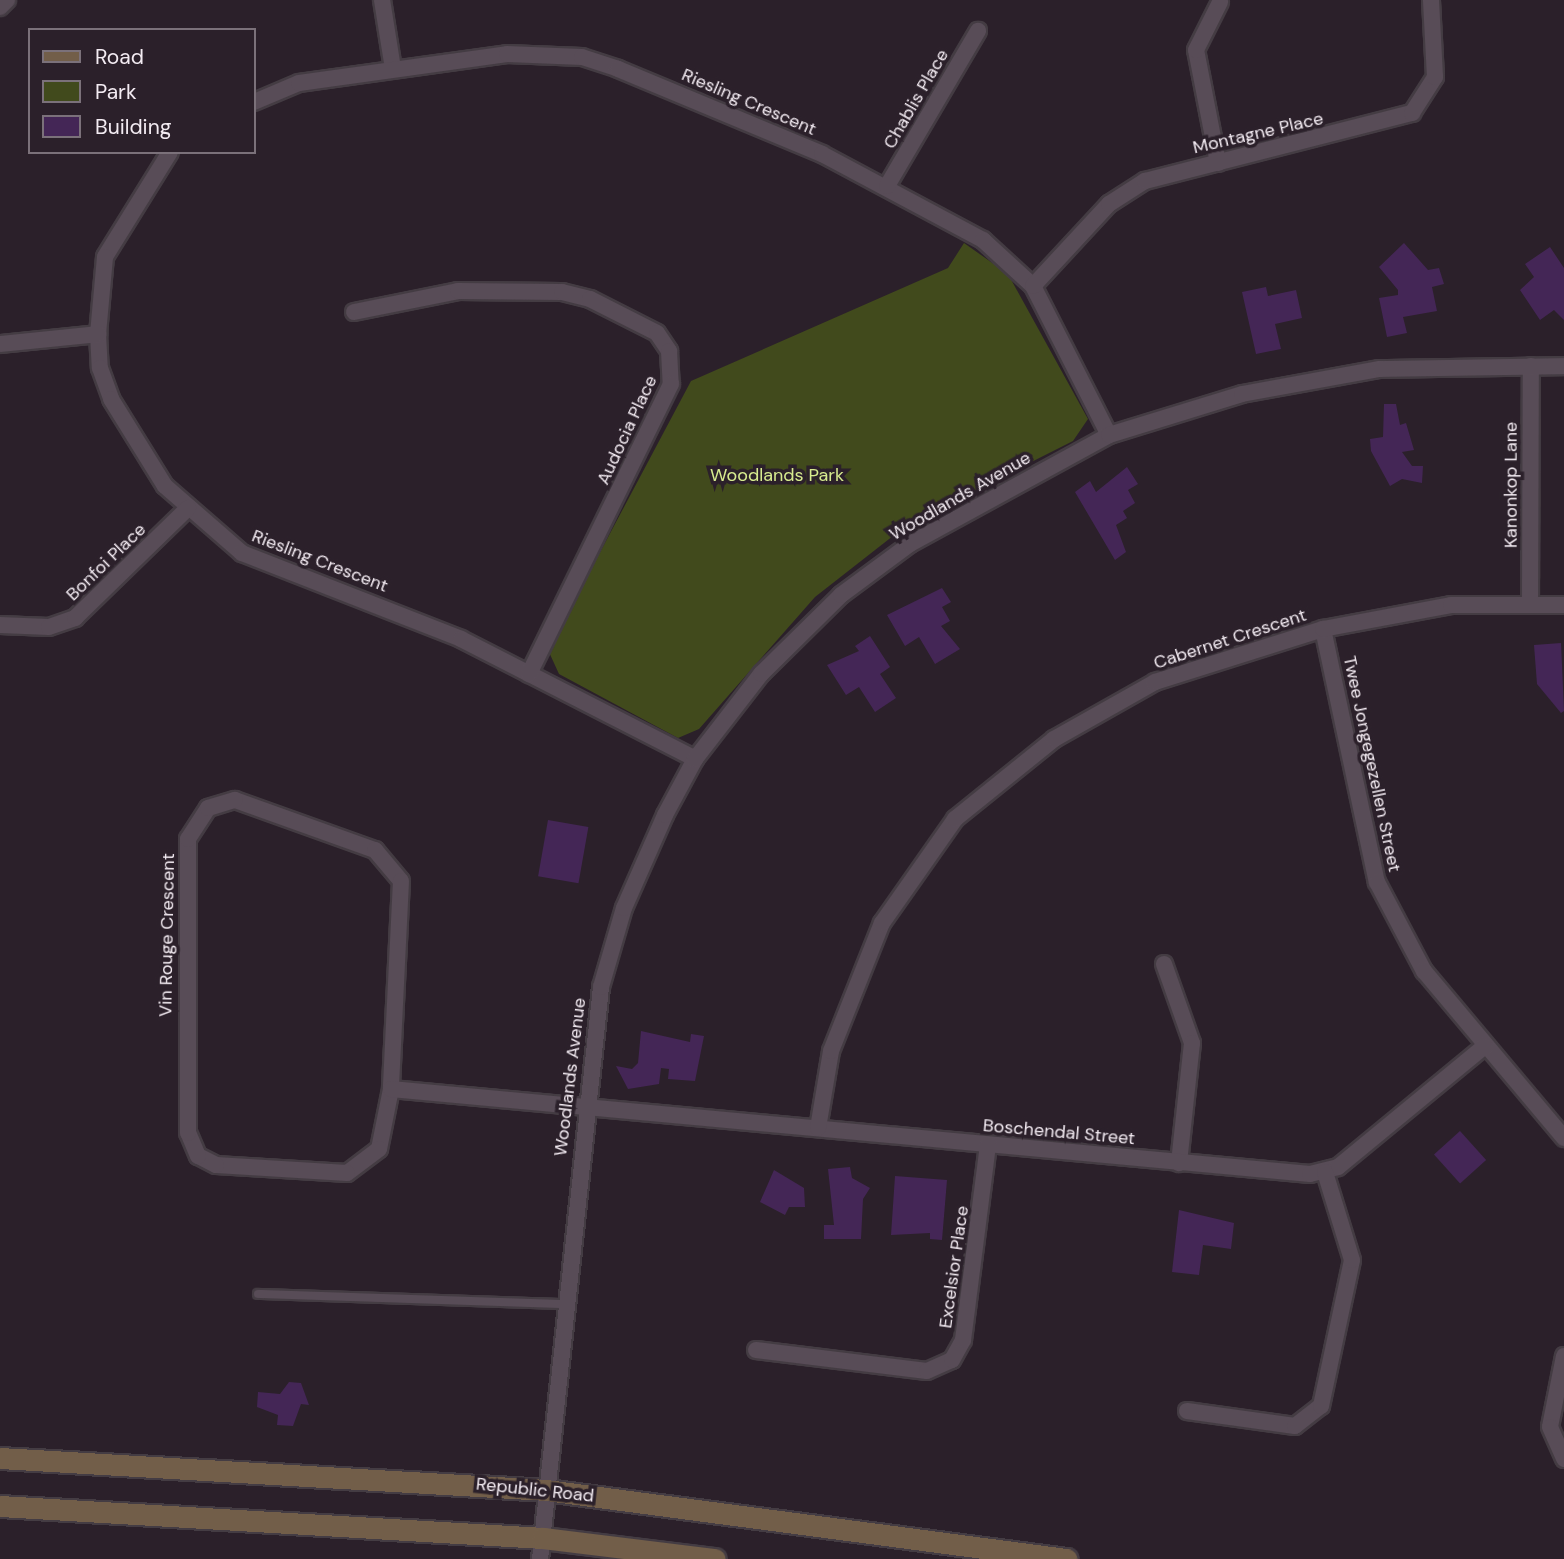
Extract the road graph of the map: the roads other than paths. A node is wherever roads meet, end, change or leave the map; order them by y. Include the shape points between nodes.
1 (7, 0) edge
2 (382, 0) edge
3 (1431, 0) edge
4 (1220, 2) dead end
5 (0, 7) edge
6 (978, 31) dead end
7 (393, 69) junction
8 (256, 101) edge
9 (169, 154) edge
10 (1218, 163) junction
11 (887, 186) junction
12 (1033, 286) junction
13 (354, 312) dead end
14 (98, 334) junction
15 (0, 344) edge
16 (1531, 366) junction
17 (1564, 366) edge
18 (1109, 435) junction
19 (188, 508) junction
20 (1530, 605) junction
21 (1564, 605) edge
22 (0, 625) edge
23 (1323, 629) junction
24 (529, 674) junction
25 (695, 759) junction
26 (1164, 964) dead end
27 (1485, 1046) junction
28 (391, 1089) junction
29 (585, 1105) junction
30 (818, 1128) junction
31 (1564, 1138) edge
32 (988, 1145) junction
33 (1179, 1163) junction
34 (1325, 1172) junction
35 (258, 1294) dead end
36 (564, 1304) junction
37 (756, 1350) dead end
38 (1564, 1356) edge
39 (1187, 1411) dead end
40 (0, 1458) edge
41 (1564, 1459) edge
42 (546, 1490) junction
43 (0, 1506) edge
44 (541, 1549) edge
45 (715, 1559) edge
46 (1066, 1559) edge

1 - 5 street
2 - 7 street
3 - 10 street, Montagne Place via 1435,77 1412,113
4 - 10 street via 1196,50
6 - 11 street, Chablis Place
7 - 8 street, Riesling Crescent via 299,83
7 - 11 street, Riesling Crescent via 507,54 582,57
9 - 14 street, Riesling Crescent via 105,257
10 - 12 street, Montagne Place via 1161,175 1119,195
11 - 12 street, Riesling Crescent via 983,240
12 - 18 street, Riesling Crescent
13 - 24 street, Audocia Place via 458,291 562,292 590,299 657,333 669,351 671,384
14 - 15 street
14 - 19 street, Riesling Crescent via 100,368 111,399 165,486
16 - 17 street, Woodlands Avenue
16 - 18 street, Woodlands Avenue via 1380,369 1242,394
16 - 20 street, Kanonkop Lane
18 - 25 street, Woodlands Avenue via 910,544 841,595 761,674
19 - 22 street, Bonfoi Place via 75,618 49,627
19 - 24 street, Riesling Crescent via 257,560 383,606
20 - 21 street, Cabernet Crescent
20 - 23 street, Cabernet Crescent via 1426,608
23 - 27 street, Twee Jongegezellen Street via 1377,882 1424,971
23 - 30 street, Cabernet Crescent via 1155,682 1054,739 970,804 882,923 831,1051
24 - 25 street, Riesling Crescent
25 - 29 street, Woodlands Avenue via 641,866 612,945 591,1037
26 - 33 street via 1192,1042
27 - 31 street, Twee Jongegezellen Street
27 - 34 street via 1367,1146
28 - 28 street, Vin Rouge Crescent via 379,1149 347,1173 216,1165 198,1156 185,1116 188,839 208,808 235,800 375,850 395,866 401,881
28 - 29 street
29 - 30 street, Boschendal Street
29 - 36 street, Woodlands Avenue
30 - 32 street, Boschendal Street
32 - 33 street, Boschendal Street
32 - 37 street, Excelsior Place via 963,1340 952,1360 927,1371
33 - 34 street, Boschendal Street
34 - 39 street via 1352,1260 1321,1406 1295,1426
35 - 36 lane
36 - 42 street, Woodlands Avenue
38 - 41 street via 1550,1427
40 - 42 main road, Republic Road
42 - 44 street, Woodlands Avenue
42 - 46 main road, Republic Road
43 - 44 main road
44 - 45 main road

